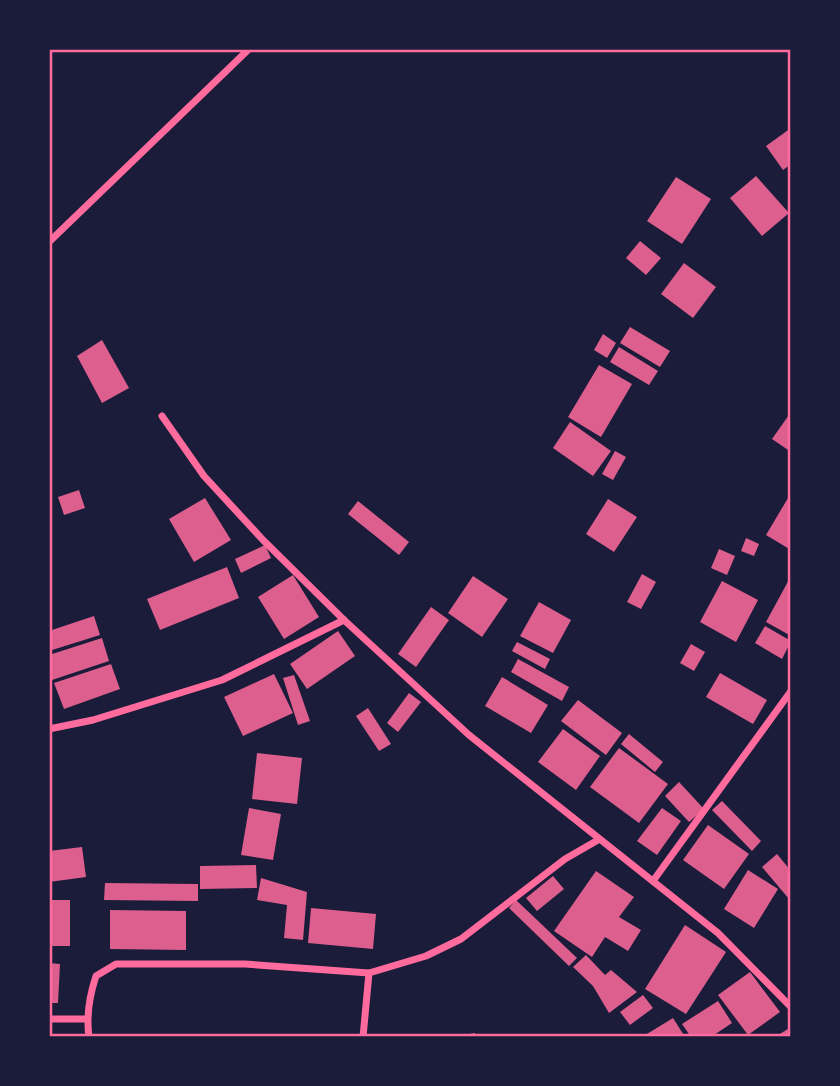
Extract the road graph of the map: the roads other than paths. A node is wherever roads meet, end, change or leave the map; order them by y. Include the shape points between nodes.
1 (249, 49) edge
2 (49, 242) edge
3 (162, 415) dead end
4 (344, 620) junction
5 (791, 691) edge
6 (49, 729) edge
7 (598, 839) junction
8 (653, 881) junction
9 (369, 973) junction
10 (791, 1007) edge
11 (49, 1019) edge
12 (87, 1019) junction
13 (89, 1037) edge
14 (363, 1037) edge

1 - 2 street
3 - 4 street via 204,476
4 - 6 street via 222,680
4 - 7 street via 469,735
5 - 8 street
7 - 8 street
7 - 9 street via 461,939 426,956
8 - 10 street via 718,933
9 - 12 street via 245,964 116,964 96,976
9 - 14 street
11 - 12 street
12 - 13 street

